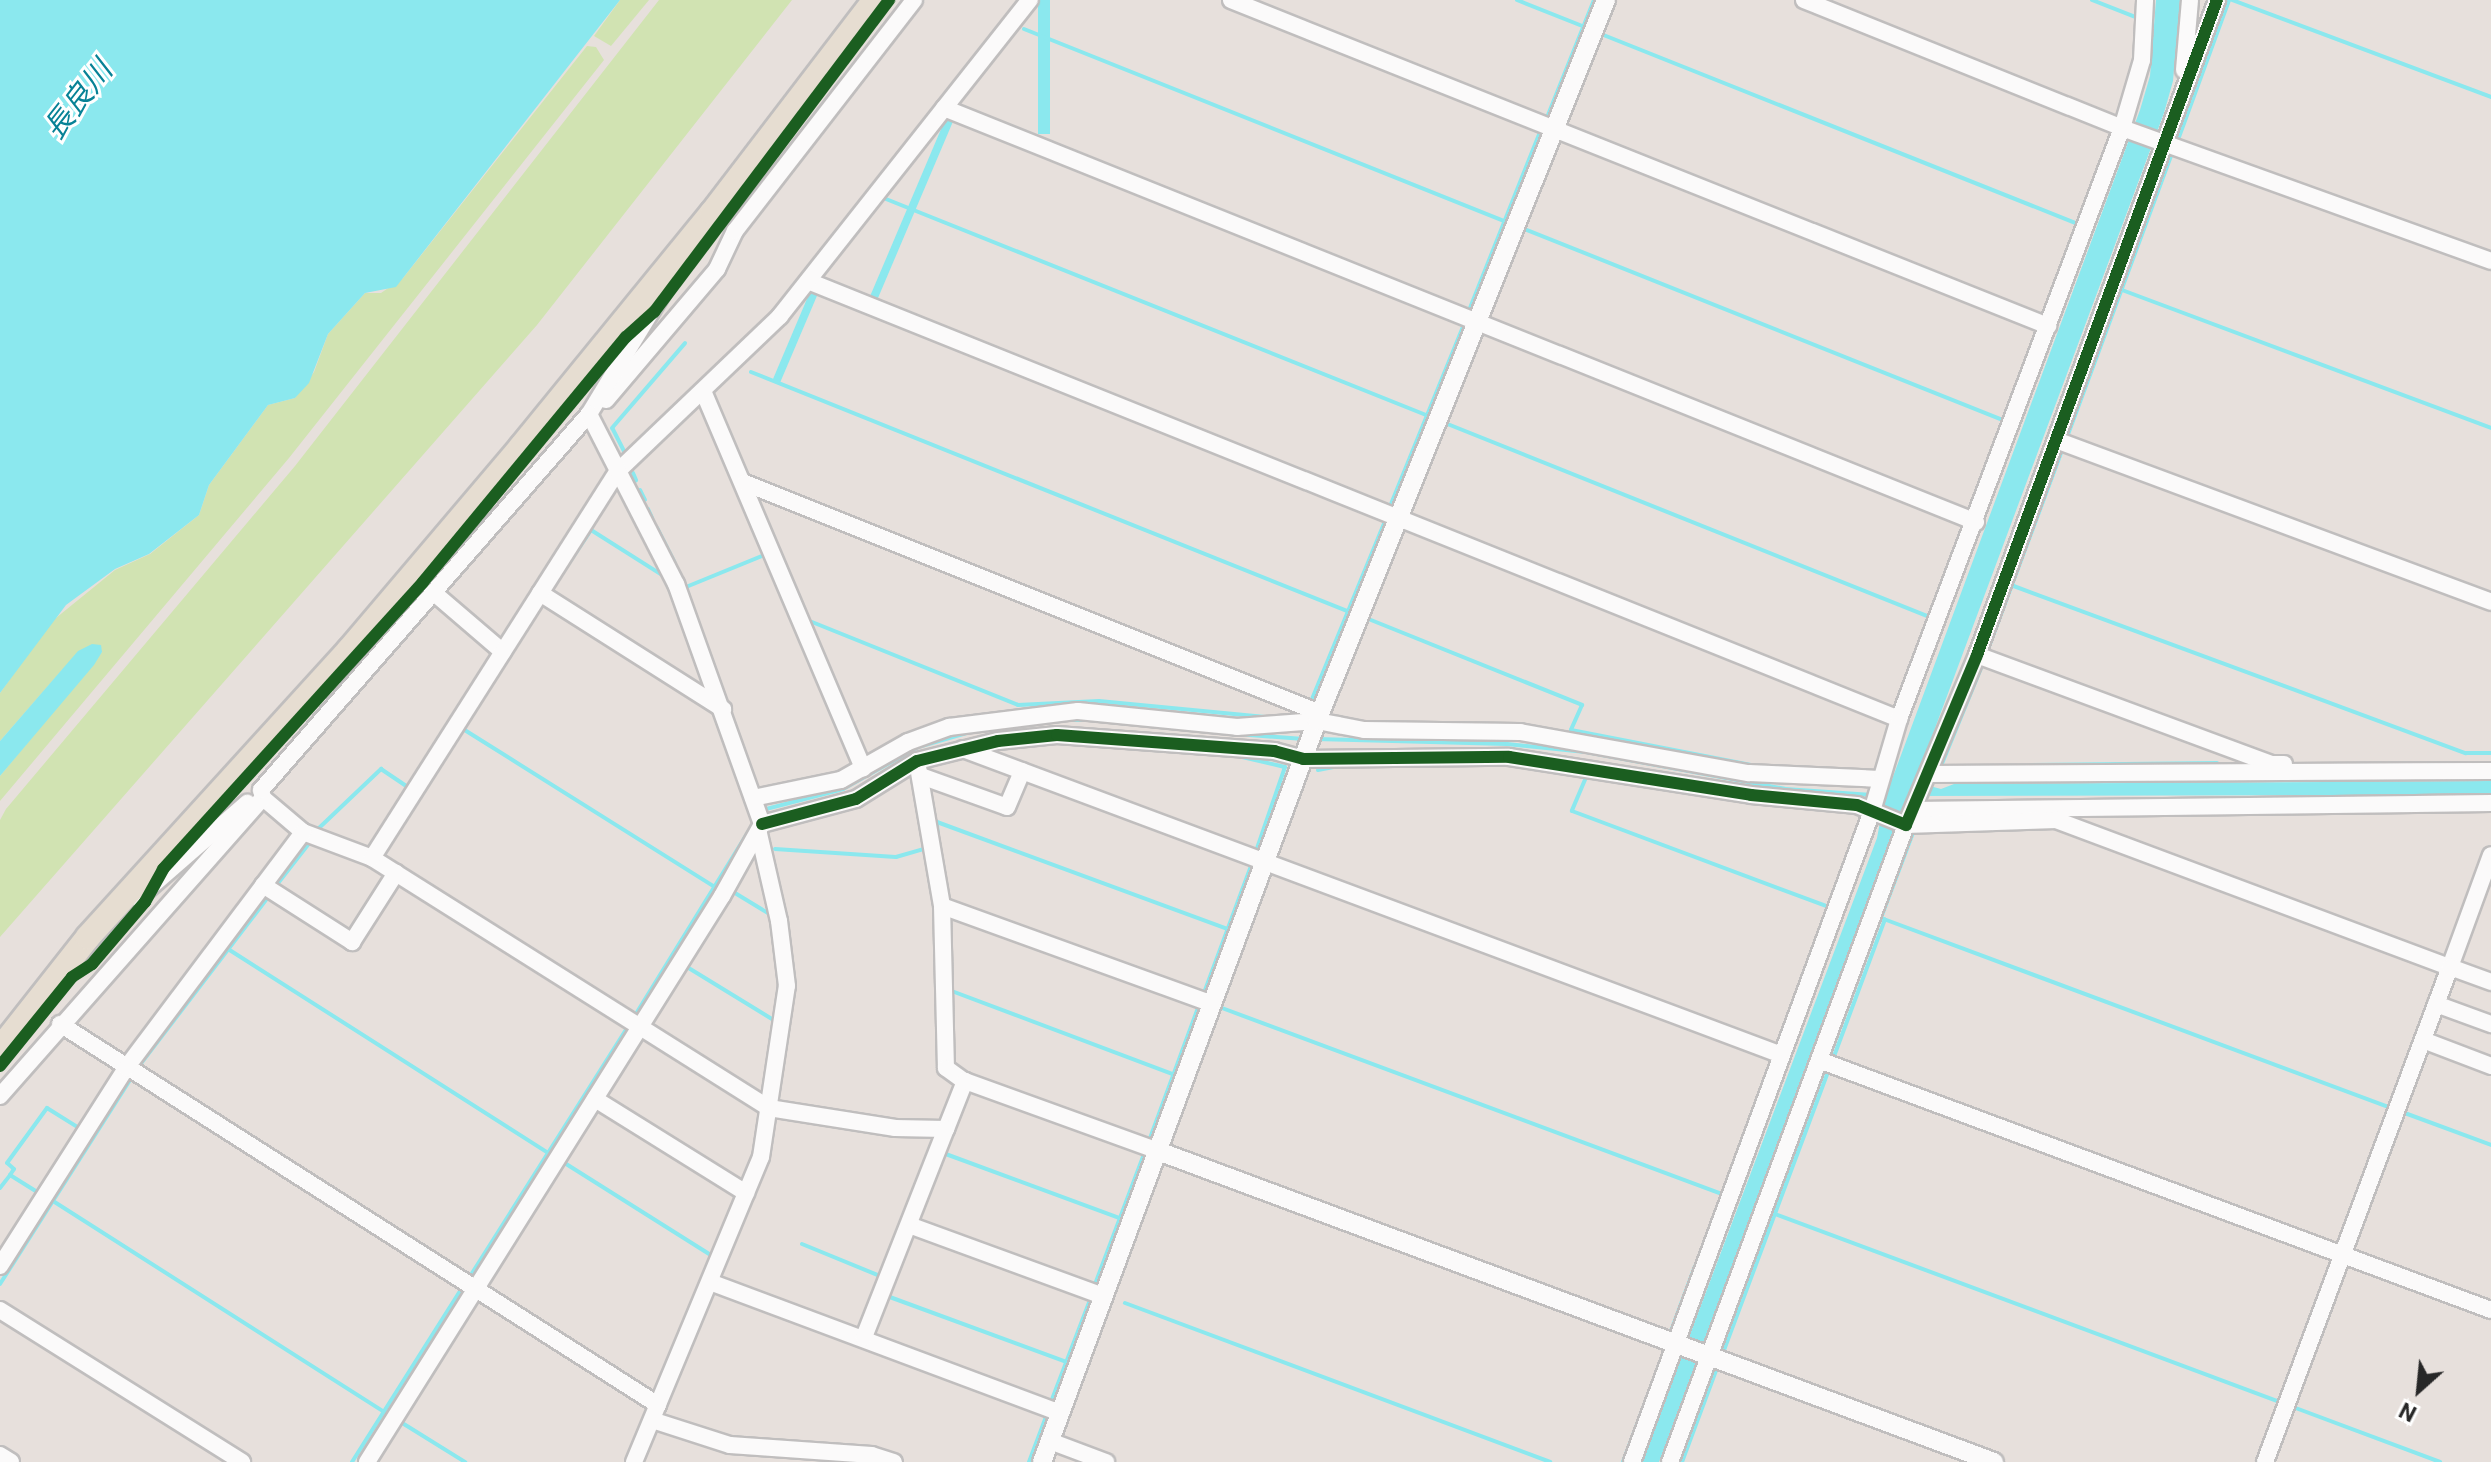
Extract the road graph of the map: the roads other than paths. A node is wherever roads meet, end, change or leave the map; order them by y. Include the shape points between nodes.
1 (875, 0) edge
2 (914, 0) edge
3 (1030, 0) edge
4 (1231, 0) edge
5 (1606, 0) edge
6 (1804, 0) edge
7 (2145, 0) edge
8 (2190, 0) edge
9 (2217, 0) edge
10 (2183, 91) junction
11 (944, 108) junction
12 (2124, 128) junction
13 (1554, 129) junction
14 (2163, 140) junction
15 (712, 213) junction
16 (2491, 261) edge
17 (808, 281) junction
18 (1477, 322) junction
19 (2048, 326) junction
20 (703, 391) junction
21 (589, 414) junction
22 (2056, 440) junction
23 (618, 471) junction
24 (745, 483) junction
25 (1398, 518) junction
26 (1976, 522) junction
27 (433, 592) junction
28 (540, 593) junction
29 (2491, 602) edge
30 (503, 652) junction
31 (1977, 655) junction
32 (723, 709) junction
33 (1317, 719) junction
34 (1899, 719) junction
35 (1339, 725) junction
36 (1567, 732) dead end
37 (962, 749) junction
38 (1303, 758) junction
39 (2491, 764) edge
40 (863, 768) junction
41 (919, 769) junction
42 (1022, 771) junction
43 (2491, 771) edge
44 (1927, 778) junction
45 (1878, 783) junction
46 (262, 794) junction
47 (755, 802) junction
48 (2491, 803) edge
49 (1874, 809) junction
50 (1908, 816) junction
51 (760, 829) junction
52 (303, 832) junction
53 (2491, 855) edge
54 (372, 858) junction
55 (1264, 864) junction
56 (396, 873) junction
57 (263, 885) junction
58 (942, 906) junction
59 (2450, 967) junction
60 (54, 980) junction
61 (2491, 982) edge
62 (1212, 1004) junction
63 (2436, 1004) junction
64 (60, 1024) junction
65 (633, 1024) junction
66 (2491, 1024) edge
67 (2423, 1040) junction
68 (0, 1049) edge
69 (1782, 1055) junction
70 (1819, 1060) junction
71 (2491, 1066) edge
72 (126, 1068) junction
73 (965, 1082) junction
74 (0, 1096) edge
75 (595, 1099) junction
76 (769, 1108) junction
77 (946, 1129) junction
78 (1158, 1151) junction
79 (746, 1193) junction
80 (909, 1225) junction
81 (2342, 1255) junction
82 (0, 1266) edge
83 (710, 1282) junction
84 (468, 1284) junction
85 (1103, 1296) junction
86 (0, 1310) edge
87 (2491, 1310) edge
88 (864, 1337) junction
89 (1676, 1344) junction
90 (1706, 1355) junction
91 (655, 1413) junction
92 (1060, 1413) junction
93 (1050, 1441) junction
94 (0, 1455) edge
95 (11, 1462) edge
96 (242, 1462) edge
97 (367, 1462) edge
98 (634, 1462) edge
99 (894, 1462) edge
100 (1042, 1462) edge
101 (1106, 1462) edge
102 (1632, 1462) edge
103 (1670, 1462) edge
104 (1994, 1462) edge
105 (2265, 1462) edge

1 - 15 main road
2 - 21 street via 735,231 717,269
3 - 11 street
4 - 13 street
5 - 13 street
6 - 12 street
7 - 12 street via 2142,60
8 - 10 street
9 - 10 street
10 - 14 street
11 - 17 street
11 - 18 street
12 - 14 street
12 - 19 street
13 - 18 street
13 - 19 street
14 - 16 street
14 - 22 street
15 - 21 street
15 - 60 main road via 349,650
17 - 20 street
17 - 25 street
18 - 25 street
18 - 26 street
19 - 26 street
20 - 23 street
20 - 24 street
21 - 23 street
21 - 27 street
22 - 29 street
22 - 31 street
23 - 28 street
23 - 32 street via 676,584
24 - 33 street
24 - 40 street
25 - 33 street
25 - 34 street
26 - 34 street
27 - 30 street
27 - 46 street
28 - 30 street
28 - 32 street
30 - 54 street
31 - 39 street via 2271,764
31 - 44 street
32 - 47 street
33 - 35 street
33 - 38 street
33 - 40 street via 1237,727 1078,711 1009,716 949,727 908,742
34 - 45 street
35 - 36 street via 1519,724
35 - 45 street via 1520,732 1749,773
37 - 38 street via 1057,735 1274,751
37 - 41 street
37 - 42 street
38 - 49 street via 1509,757
38 - 55 street
40 - 47 street via 841,780
41 - 42 street via 1007,807
41 - 51 street via 856,799
41 - 58 street
42 - 55 street
43 - 44 street
44 - 50 street
45 - 49 street
46 - 52 street
46 - 60 street via 148,887
46 - 64 street
47 - 51 street
48 - 50 street
49 - 50 street
49 - 69 street
50 - 59 street via 2056,820
50 - 70 street
51 - 65 street
51 - 76 street via 787,986
52 - 54 street
52 - 57 street
53 - 59 street
54 - 56 street
55 - 62 street
55 - 69 street
56 - 57 street via 352,942
56 - 65 street
57 - 72 street
58 - 62 street
58 - 73 street via 946,1068
59 - 61 street
59 - 63 street
60 - 68 main road
62 - 78 street
63 - 66 street
63 - 67 street
64 - 72 street
64 - 74 street
65 - 75 street
65 - 76 street
67 - 71 street
67 - 81 street
69 - 89 street
70 - 81 street
70 - 90 street
72 - 82 street
72 - 84 street
73 - 77 street
73 - 78 street
75 - 79 street
75 - 84 street
76 - 77 street via 895,1128
76 - 79 street via 761,1157
77 - 80 street
78 - 85 street
78 - 89 street
79 - 83 street
80 - 85 street
80 - 88 street
81 - 87 street
81 - 105 street
83 - 88 street
83 - 91 street
84 - 91 street
84 - 97 street
85 - 92 street
86 - 96 street
88 - 92 street
89 - 90 street
89 - 102 street
90 - 103 street
90 - 104 street
91 - 98 street
91 - 99 street via 730,1445 872,1455
92 - 93 street
93 - 100 street
93 - 101 street
94 - 95 street

